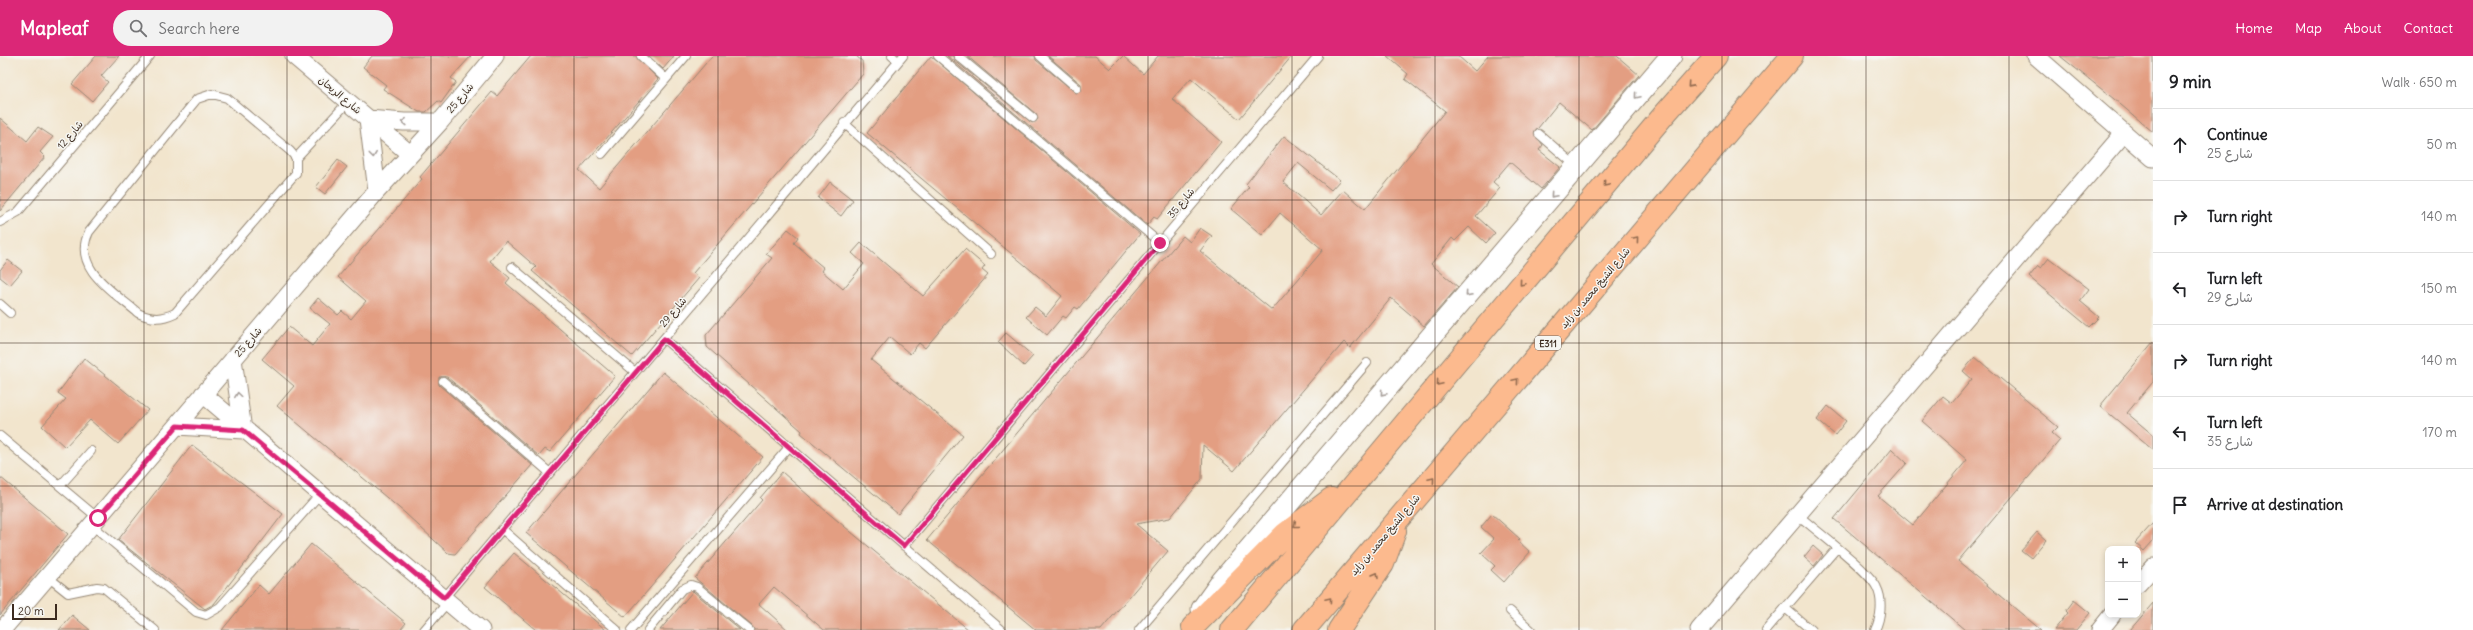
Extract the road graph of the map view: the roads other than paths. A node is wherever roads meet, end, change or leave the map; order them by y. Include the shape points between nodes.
1 (150, 56) edge
2 (495, 56) edge
3 (641, 56) edge
4 (686, 56) edge
5 (938, 56) edge
6 (958, 56) edge
7 (1040, 56) edge
8 (1318, 56) edge
9 (1671, 56) edge
10 (1716, 56) edge
11 (1792, 56) edge
12 (2036, 56) edge
13 (897, 58) edge
14 (302, 59) edge
15 (666, 79) junction
16 (1077, 88) dead end
17 (348, 102) junction
18 (1033, 118) dead end
19 (368, 119) junction
20 (440, 122) junction
21 (844, 123) junction
22 (1539, 134) dead end
23 (2124, 134) junction
24 (410, 154) junction
25 (602, 154) dead end
26 (296, 158) junction
27 (2153, 158) edge
28 (1577, 167) junction
29 (377, 191) junction
30 (0, 222) edge
31 (1160, 243) junction
32 (991, 254) dead end
33 (512, 267) dead end
34 (0, 304) edge
35 (10, 313) dead end
36 (664, 339) junction
37 (233, 359) junction
38 (1367, 363) dead end
39 (635, 372) junction
40 (443, 381) dead end
41 (203, 394) junction
42 (177, 426) junction
43 (243, 430) junction
44 (0, 436) edge
45 (790, 446) junction
46 (91, 451) dead end
47 (550, 473) junction
48 (60, 486) junction
49 (1351, 487) junction
50 (320, 494) junction
51 (1798, 515) junction
52 (1398, 520) junction
53 (95, 522) junction
54 (502, 529) junction
55 (904, 546) junction
56 (1836, 548) junction
57 (2153, 567) edge
58 (48, 577) junction
59 (2140, 582) edge
60 (446, 600) junction
61 (1785, 608) junction
62 (1510, 611) dead end
63 (2110, 618) edge
64 (1193, 627) joint
65 (2, 630) edge
66 (155, 630) edge
67 (424, 630) edge
68 (481, 630) edge
69 (617, 630) edge
70 (631, 630) edge
71 (648, 630) edge
72 (749, 630) edge
73 (1002, 630) edge
74 (1139, 630) edge
75 (1232, 630) edge
76 (1304, 630) edge
77 (1339, 630) edge
78 (1531, 630) edge
79 (1699, 630) edge
80 (1766, 630) edge
81 (1811, 630) edge
82 (1875, 630) edge
83 (2100, 630) edge

1 - 30 lane, شارع 12 via 18,212
2 - 20 street, شارع 25
3 - 15 lane
4 - 15 lane
5 - 31 lane
6 - 18 lane
7 - 16 lane
8 - 31 lane, شارع 35
9 -> 28 street
10 -> 49 highway
52 -> 11 highway, شارع الشيخ محمد بن زايد / E311
12 - 23 street
13 - 21 lane, شارع 29
14 - 17 street, شارع الريحان
15 - 25 lane
17 - 19 street, شارع الريحان
17 - 26 lane
20 -> 19 street, شارع الريحان
19 - 24 street, شارع الريحان
19 -> 29 street, شارع الريحان
20 - 24 street, شارع 25
21 - 32 lane
21 - 36 lane, شارع 29
22 - 28 lane
23 - 27 street
23 - 51 street
24 - 29 street, شارع 25
26 - 26 lane via 227,98 220,95 204,96 192,105 89,232 83,250 89,268 138,313 157,319 175,313 293,177 297,168
28 -> 64 street via 1222,581 1203,606
29 - 37 street, شارع 25
31 - 55 lane, شارع 35
33 - 39 lane
34 - 35 lane
36 - 39 lane, شارع 29
36 - 45 lane
37 - 41 street, شارع 25
43 -> 37 street
38 - 74 lane
39 - 47 lane, شارع 29
40 - 47 lane
41 - 42 street, شارع 25
41 - 43 street
42 - 43 street
42 - 53 street, شارع 25
43 - 50 street
44 - 48 lane
45 - 55 lane
45 - 70 lane
46 - 48 lane
47 - 54 lane, شارع 29
48 - 53 lane
49 -> 64 highway via 1285,534
49 - 75 highway
50 - 53 lane via 220,607 206,615 196,612
50 - 60 street
51 - 56 lane
51 - 79 street
76 -> 52 highway, شارع الشيخ محمد بن زايد / E311
77 -> 52 highway via 1383,564
53 - 58 street, شارع 25
54 - 60 lane, شارع 29
54 - 69 lane
55 - 73 lane
56 - 61 lane
56 - 82 lane via 1869,576 1878,589 1880,613
57 - 59 street
58 - 65 street, شارع 25
58 - 66 lane via 68,593 104,588
60 - 67 lane, شارع 29
60 - 68 street
61 - 80 lane
61 - 81 lane
62 - 78 lane
63 - 83 street
71 - 72 lane via 682,589 691,585 697,587

